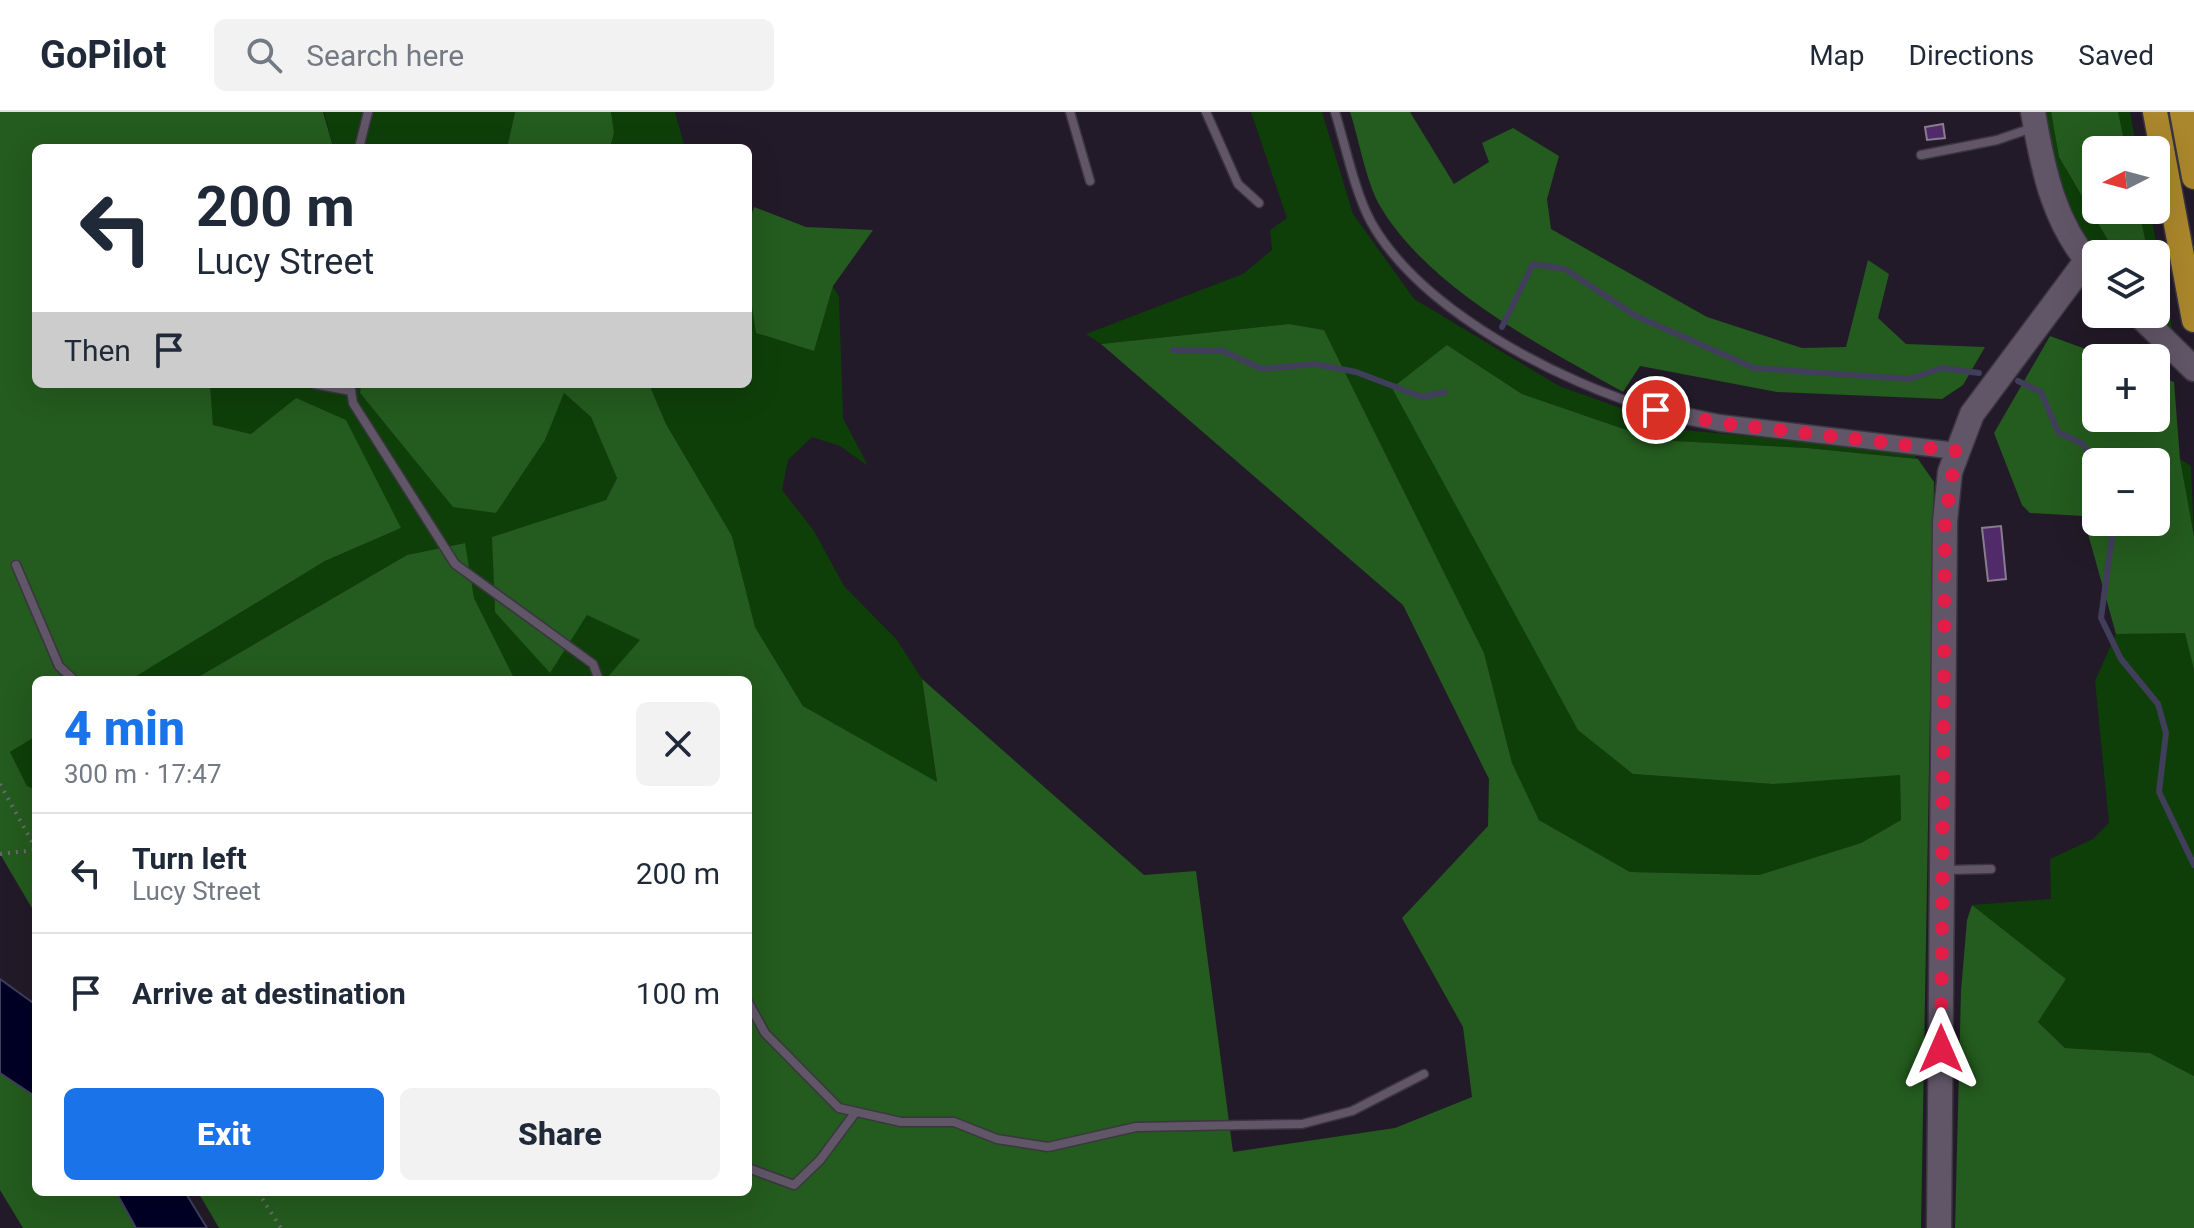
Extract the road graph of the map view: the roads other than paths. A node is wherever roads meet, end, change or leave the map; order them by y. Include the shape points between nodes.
1 (368, 112) edge
2 (1070, 112) edge
3 (1206, 112) edge
4 (1335, 112) edge
5 (2155, 112) edge
6 (2182, 112) edge
7 (2034, 119) edge
8 (360, 144) edge
9 (1921, 155) dead end
10 (2194, 177) edge
11 (1090, 181) dead end
12 (1259, 203) dead end
13 (2082, 253) edge
14 (2082, 277) edge
15 (2194, 320) edge
16 (2152, 328) edge
17 (2194, 369) edge
18 (350, 388) edge
19 (1656, 410) joint
20 (1956, 451) junction
21 (16, 565) dead end
22 (70, 676) edge
23 (598, 676) edge
24 (1991, 869) dead end
25 (1942, 870) junction
26 (752, 1010) edge
27 (1424, 1074) dead end
28 (855, 1113) junction
29 (752, 1169) edge
30 (1939, 1228) edge

1 - 8 lane
2 - 11 lane
3 - 12 lane via 1238,184
4 - 19 lane via 1370,220 1397,260 1464,315 1553,371 1609,397
5 - 15 highway
6 - 10 highway
7 - 9 lane via 1997,140
7 - 13 main road via 2061,223
14 - 20 main road via 1983,398
16 - 17 main road
18 - 23 lane via 353,403 455,564 593,664
19 - 20 street via 1720,423
20 - 25 main road via 1945,521
21 - 22 lane via 59,666
24 - 25 lane
25 - 30 main road
26 - 28 lane via 765,1033 839,1108
27 - 28 lane via 1352,1111 1302,1124 1136,1127 1048,1147 997,1139 954,1122 901,1122
28 - 29 lane via 794,1185

